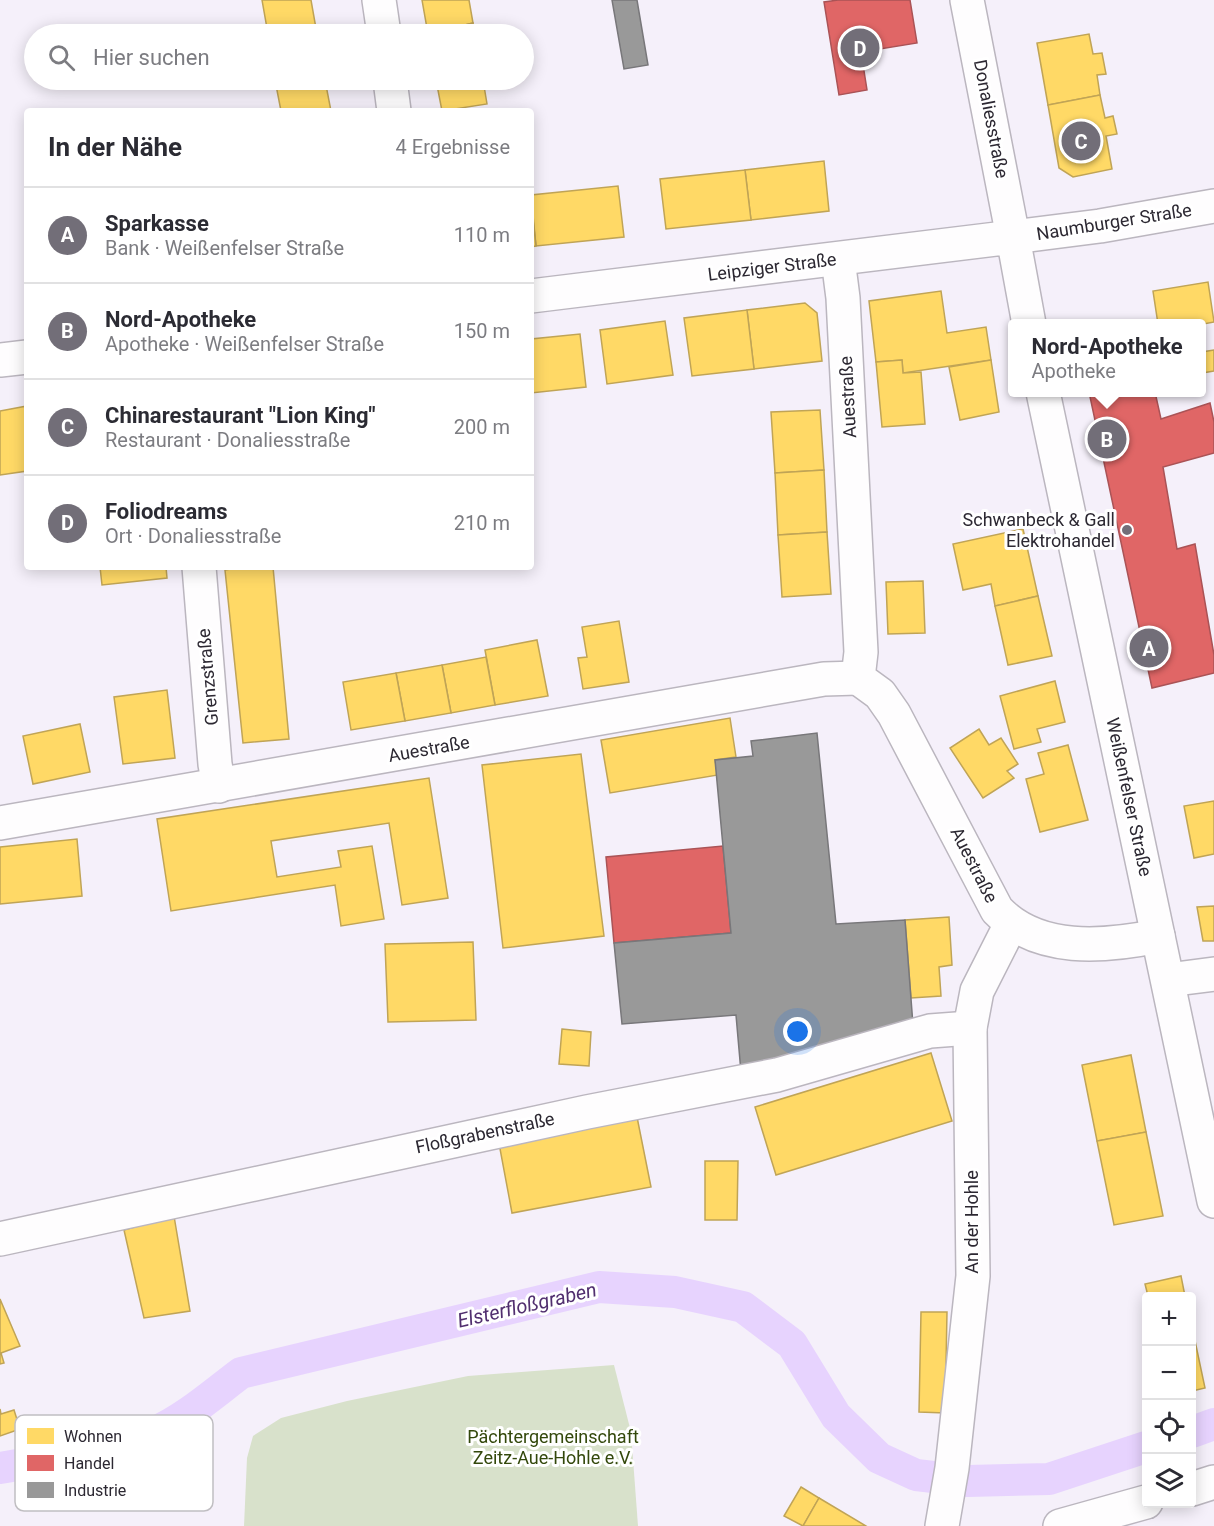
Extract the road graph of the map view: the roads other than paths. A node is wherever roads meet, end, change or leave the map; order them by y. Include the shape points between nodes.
1 (380, 0) edge
2 (967, 0) edge
3 (383, 24) edge
4 (391, 90) edge
5 (394, 108) edge
6 (1214, 206) edge
7 (1014, 237) junction
8 (838, 259) junction
9 (534, 296) edge
10 (1028, 319) edge
11 (24, 357) edge
12 (0, 360) edge
13 (1044, 397) edge
14 (199, 570) edge
15 (858, 678) junction
16 (219, 786) junction
17 (0, 823) edge
18 (1011, 924) junction
19 (1158, 936) junction
20 (1214, 974) edge
21 (1167, 980) junction
22 (970, 1028) junction
23 (1214, 1201) edge
24 (0, 1239) edge
25 (1214, 1482) edge
26 (1196, 1487) edge
27 (947, 1498) edge
28 (1142, 1503) edge
29 (1060, 1526) edge

1 - 3 street
2 - 7 street, Donaliesstraße
4 - 5 street
6 - 7 street, Naumburger Straße
7 - 8 street, Leipziger Straße
7 - 10 street
8 - 9 street, Leipziger Straße
8 - 15 street, Auestraße via 861,652
11 - 12 street
13 - 19 street, Weißenfelser Straße
14 - 16 street, Grenzstraße
15 - 16 street, Auestraße via 824,679
15 - 18 street, Auestraße via 880,694 894,714 997,910
16 - 17 street, Auestraße
18 - 19 street via 1059,942 1086,945
18 - 22 street, An der Hohle via 977,991
19 - 21 street, Weißenfelser Straße
20 - 21 street
21 - 23 street, Weißenfelser Straße
22 - 24 street, Floßgrabenstraße via 930,1031 777,1074
22 - 27 street, An der Hohle via 973,1276
25 - 26 street
28 - 29 street

